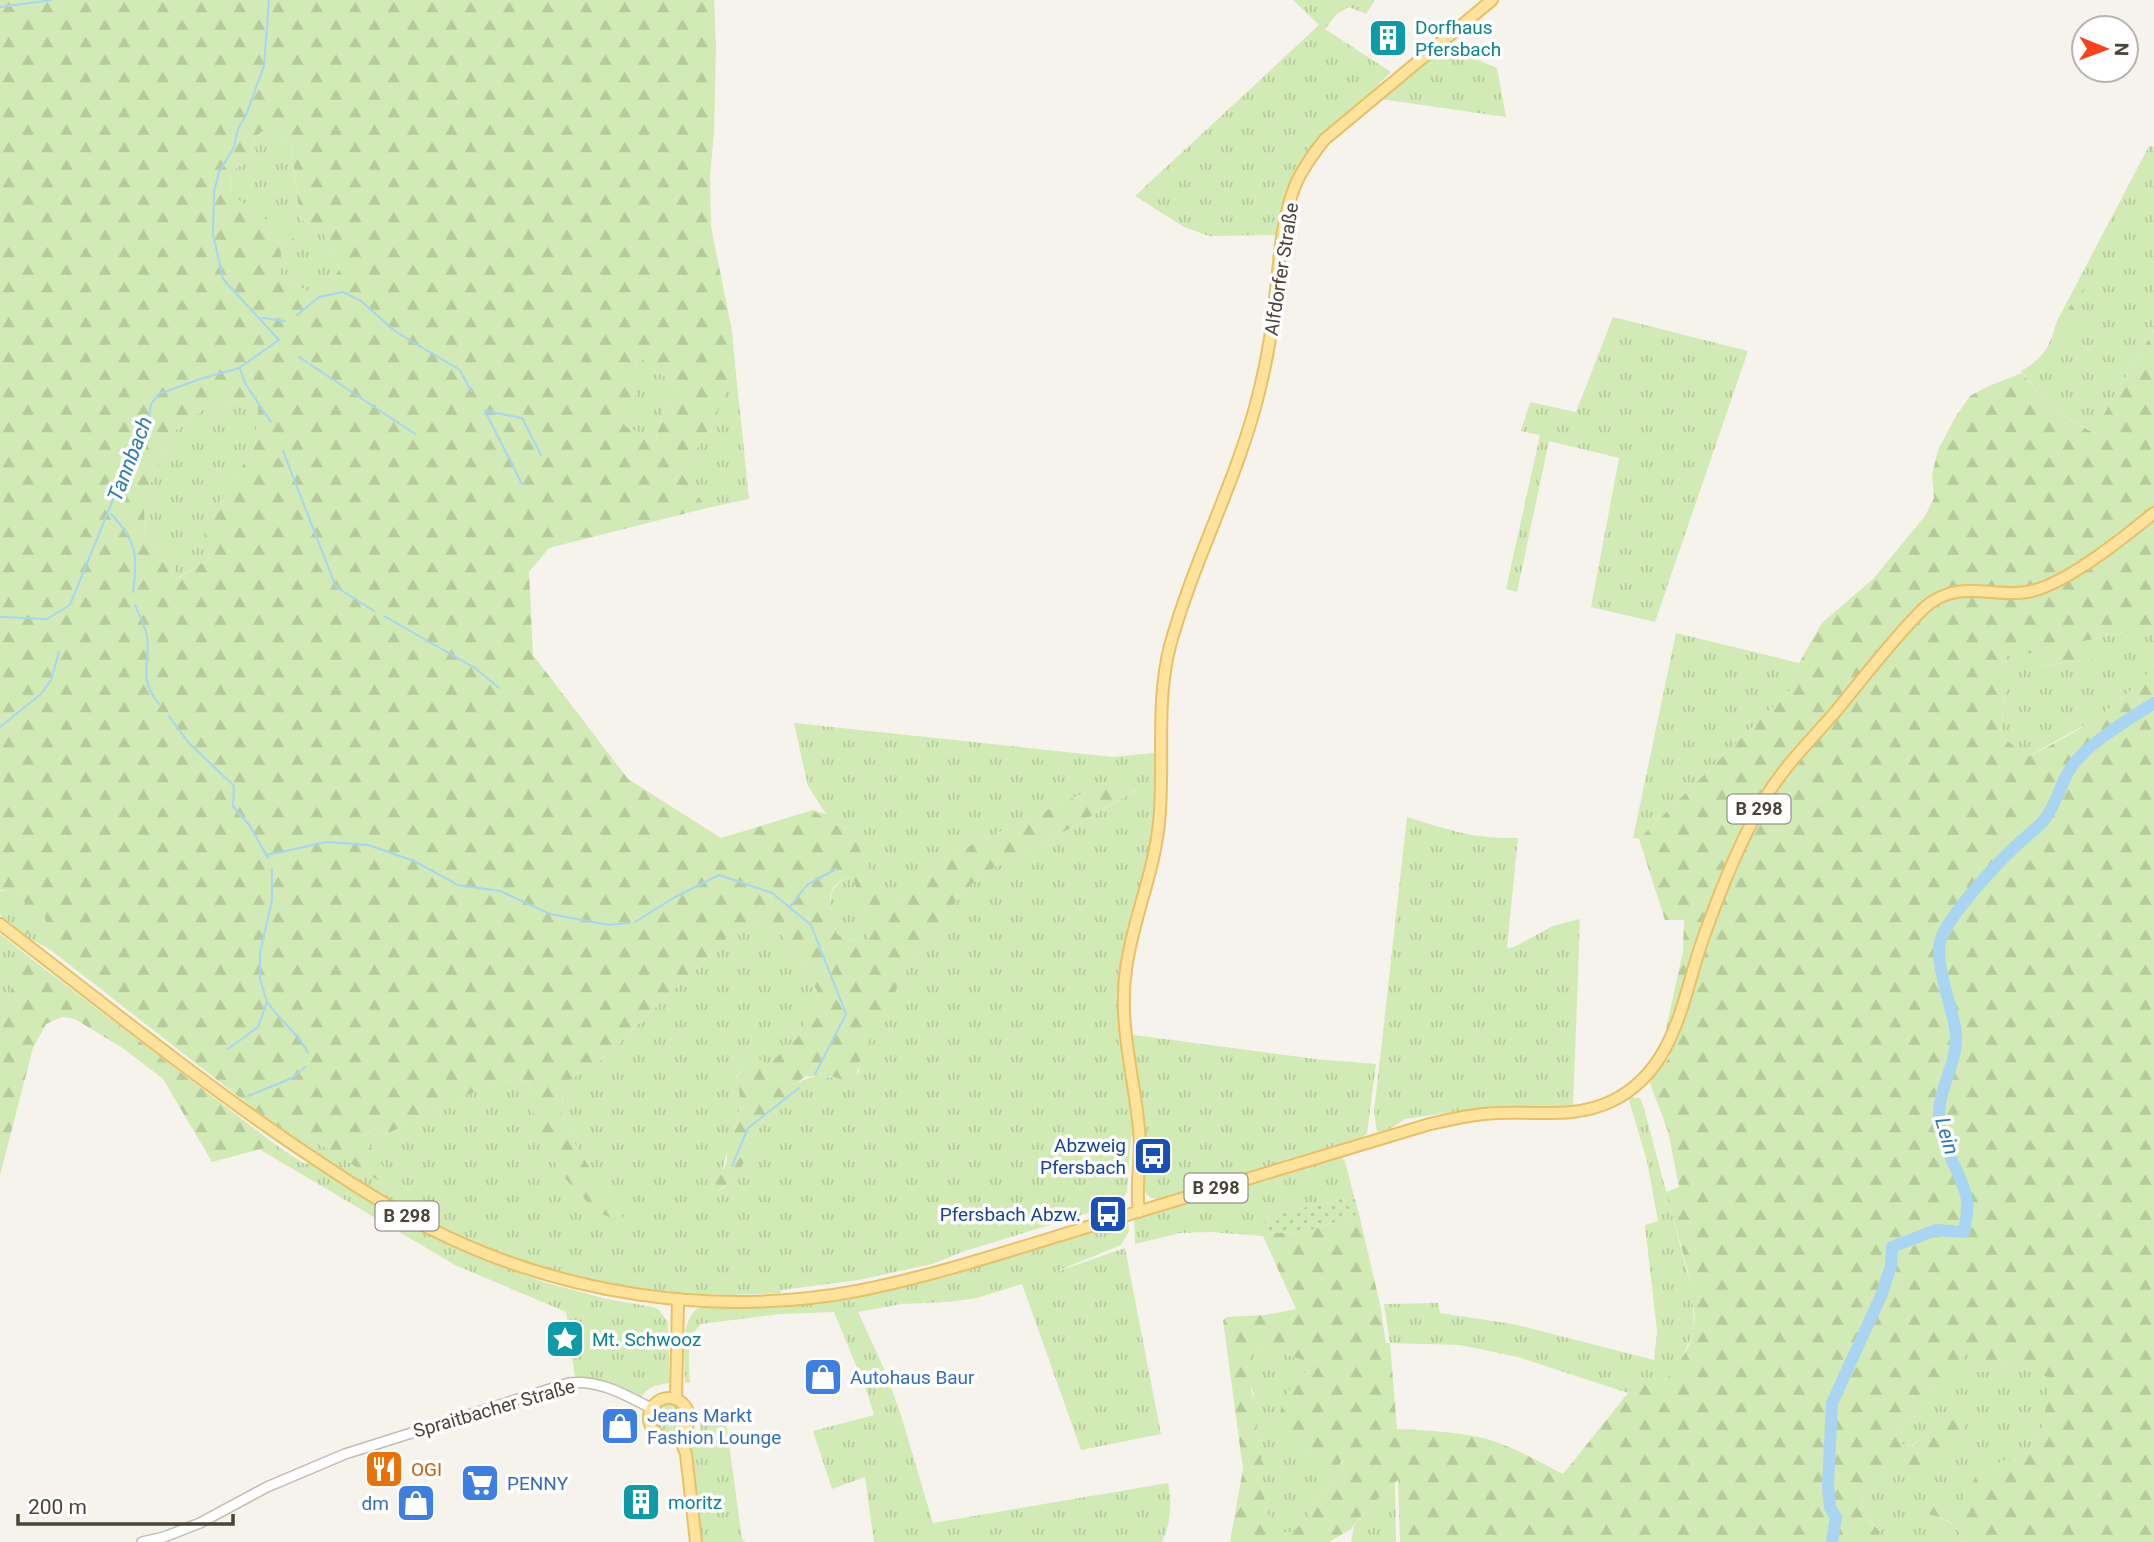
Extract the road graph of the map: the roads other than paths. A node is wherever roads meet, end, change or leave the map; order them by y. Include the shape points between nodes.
1 (1492, 0) edge
2 (2154, 513) edge
3 (0, 924) edge
4 (1139, 1212) junction
5 (678, 1299) junction
6 (676, 1399) junction
7 (651, 1408) junction
8 (679, 1435) junction
9 (142, 1542) edge
10 (696, 1542) edge

1 - 4 main road, Alfdorfer Straße via 1325,139 1304,168 1286,217 1259,393 1166,665 1157,842 1130,941 1125,979 1125,1035 1140,1130
2 - 4 main road, B 298 via 2041,589 1949,593 1933,601 1908,626 1765,798 1705,933 1672,1037 1652,1070 1632,1089 1600,1106 1572,1113 1480,1114 1430,1124
3 - 5 main road, B 298 via 301,1150 402,1214 490,1255 583,1284
4 - 5 main road, B 298 via 856,1291 740,1302
5 - 6 main road
6 - 7 main road via 659,1400
6 - 8 main road via 689,1418
7 - 8 main road via 653,1431 668,1438
7 - 9 street, Spraitbacher Straße via 603,1385 569,1383 345,1454 267,1487 200,1523
8 - 10 main road via 686,1454

